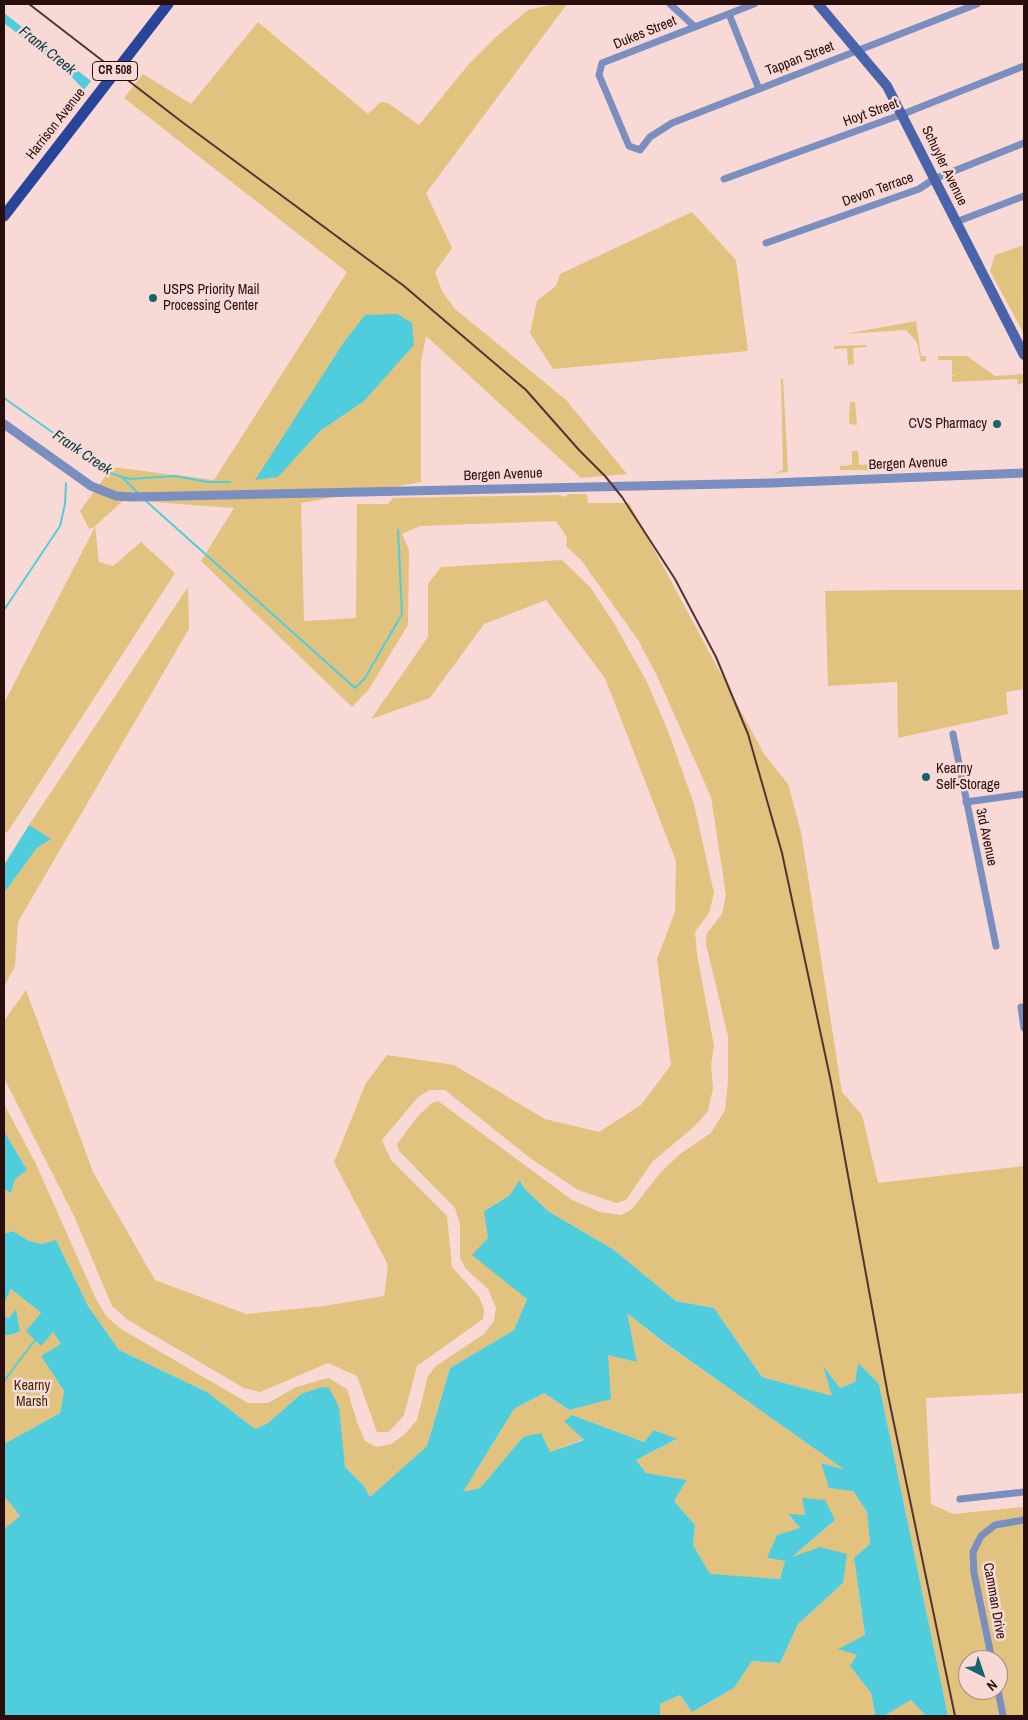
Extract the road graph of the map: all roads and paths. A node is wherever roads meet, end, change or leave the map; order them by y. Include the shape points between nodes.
1 (168, 4) edge
2 (670, 4) edge
3 (754, 4) edge
4 (818, 4) edge
5 (977, 4) edge
6 (729, 14) junction
7 (695, 27) junction
8 (858, 50) junction
9 (1024, 66) edge
10 (759, 89) junction
11 (903, 114) junction
12 (1024, 143) edge
13 (640, 150) joint
14 (724, 179) dead end
15 (934, 179) junction
16 (1024, 196) edge
17 (4, 216) edge
18 (956, 222) junction
19 (766, 243) dead end
20 (1024, 355) edge
21 (4, 424) edge
22 (1024, 473) edge
23 (953, 734) dead end
24 (1024, 794) edge
25 (966, 802) junction
26 (996, 946) dead end
27 (1022, 1007) edge
28 (1024, 1028) edge
29 (1024, 1492) edge
30 (960, 1499) dead end
31 (1024, 1520) edge
32 (990, 1650) edge
33 (1000, 1700) edge
34 (1003, 1716) edge

1 - 17 main road, Harrison Avenue / CR 508
2 - 7 street
3 - 6 street, Dukes Street
4 - 8 main road, Schuyler Avenue
5 - 8 street, Tappan Street
6 - 7 street, Dukes Street
6 - 10 street
7 - 13 street, Dukes Street via 602,64 599,75 626,140 629,146
8 - 10 street, Tappan Street
8 - 11 main road, Schuyler Avenue via 887,86
9 - 11 street, Hoyt Street
10 - 13 street, Tappan Street via 672,123 650,137
11 - 14 street, Hoyt Street
11 - 15 main road, Schuyler Avenue
12 - 15 street, Devon Terrace
15 - 18 main road, Schuyler Avenue
15 - 19 street, Devon Terrace via 920,189
16 - 18 street
18 - 20 main road, Schuyler Avenue
21 - 22 street, Bergen Avenue via 91,486 116,496 132,497
23 - 25 street, 3rd Avenue
24 - 25 street
25 - 26 street, 3rd Avenue
27 - 28 street
29 - 30 street
31 - 32 street, Camman Drive via 994,1525 981,1536 974,1552 974,1573
33 - 34 street

